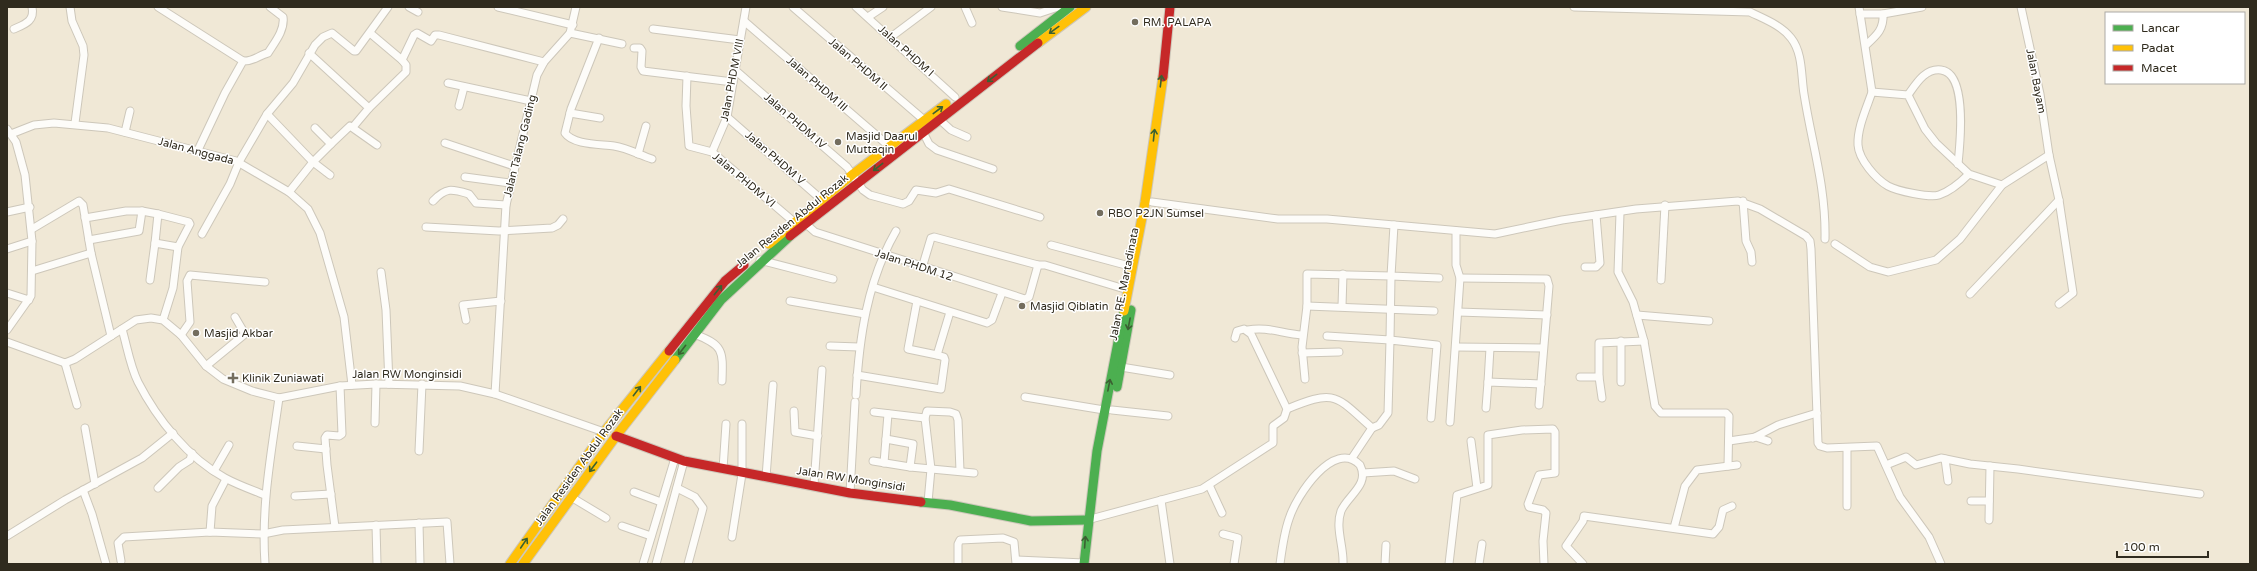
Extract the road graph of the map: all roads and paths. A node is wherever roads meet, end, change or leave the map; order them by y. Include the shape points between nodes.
1 (32, 7) edge
2 (70, 7) edge
3 (158, 7) edge
4 (270, 7) edge
5 (388, 7) edge
6 (408, 7) edge
7 (498, 7) edge
8 (576, 7) edge
9 (746, 7) edge
10 (793, 7) edge
11 (856, 7) edge
12 (883, 7) edge
13 (931, 7) edge
14 (965, 7) edge
15 (1002, 7) edge
16 (1070, 7) edge
17 (1086, 7) edge
18 (1170, 7) edge
19 (1178, 7) edge
20 (1574, 7) edge
21 (1922, 7) edge
22 (2021, 7) edge
23 (1033, 10) edge
24 (1057, 10) edge
25 (1859, 10) edge
26 (418, 12) dead end
27 (1883, 14) junction
28 (868, 17) junction
29 (744, 21) junction
30 (972, 23) dead end
31 (573, 25) junction
32 (14, 29) dead end
33 (653, 29) dead end
34 (370, 33) junction
35 (570, 33) junction
36 (891, 37) junction
37 (599, 38) junction
38 (740, 40) junction
39 (622, 44) dead end
40 (1866, 44) junction
41 (634, 48) dead end
42 (309, 53) junction
43 (402, 60) junction
44 (243, 61) junction
45 (544, 62) junction
46 (735, 70) junction
47 (687, 76) junction
48 (733, 82) junction
49 (448, 84) dead end
50 (464, 87) junction
51 (1872, 92) junction
52 (1908, 95) junction
53 (955, 97) junction
54 (531, 101) junction
55 (459, 106) dead end
56 (369, 108) junction
57 (130, 111) dead end
58 (570, 113) junction
59 (267, 114) junction
60 (727, 117) junction
61 (600, 118) dead end
62 (939, 119) junction
63 (924, 120) junction
64 (1160, 120) junction
65 (75, 123) junction
66 (646, 126) dead end
67 (353, 127) junction
68 (315, 128) dead end
69 (9, 131) edge
70 (125, 132) junction
71 (923, 132) junction
72 (967, 137) dead end
73 (445, 143) dead end
74 (331, 144) junction
75 (377, 144) dead end
76 (890, 147) junction
77 (198, 150) junction
78 (712, 152) junction
79 (638, 154) junction
80 (2049, 155) junction
81 (652, 159) dead end
82 (239, 162) junction
83 (313, 162) junction
84 (1958, 164) junction
85 (514, 166) junction
86 (993, 169) dead end
87 (853, 174) junction
88 (1969, 174) junction
89 (330, 175) dead end
90 (465, 176) dead end
91 (510, 183) junction
92 (858, 183) junction
93 (2002, 185) junction
94 (289, 192) junction
95 (822, 200) junction
96 (2059, 200) junction
97 (433, 201) dead end
98 (1743, 201) junction
99 (1152, 202) junction
100 (506, 205) junction
101 (1665, 206) junction
102 (30, 207) junction
103 (142, 211) junction
104 (7, 212) edge
105 (1620, 213) junction
106 (158, 214) junction
107 (1596, 216) junction
108 (1040, 217) dead end
109 (85, 218) junction
110 (563, 219) dead end
111 (794, 222) junction
112 (806, 224) junction
113 (1394, 225) junction
114 (426, 226) dead end
115 (32, 229) junction
116 (504, 231) junction
117 (896, 231) dead end
118 (1456, 232) junction
119 (202, 234) dead end
120 (1825, 239) dead end
121 (89, 240) junction
122 (32, 241) junction
123 (155, 243) junction
124 (1141, 243) junction
125 (1835, 244) dead end
126 (1051, 245) dead end
127 (178, 247) junction
128 (7, 249) edge
129 (91, 253) junction
130 (884, 255) junction
131 (760, 260) junction
132 (1752, 262) dead end
133 (1038, 266) junction
134 (1133, 267) junction
135 (1585, 267) dead end
136 (922, 268) junction
137 (32, 271) junction
138 (381, 272) dead end
139 (1343, 274) junction
140 (1391, 276) junction
141 (1439, 278) dead end
142 (1460, 278) junction
143 (833, 279) dead end
144 (150, 280) dead end
145 (1661, 280) dead end
146 (265, 282) dead end
147 (873, 287) junction
148 (1128, 290) junction
149 (7, 293) edge
150 (1002, 293) junction
151 (1970, 294) dead end
152 (29, 300) junction
153 (501, 301) junction
154 (790, 301) dead end
155 (917, 301) junction
156 (2059, 304) dead end
157 (1307, 306) junction
158 (1342, 306) junction
159 (1390, 309) junction
160 (1434, 311) dead end
161 (950, 312) junction
162 (1458, 312) junction
163 (865, 314) junction
164 (1547, 315) junction
165 (1637, 315) junction
166 (235, 317) dead end
167 (162, 320) junction
168 (466, 320) dead end
169 (1710, 321) dead end
170 (122, 329) junction
171 (7, 330) edge
172 (1248, 330) junction
173 (694, 334) junction
174 (181, 335) junction
175 (1302, 335) junction
176 (111, 336) junction
177 (1327, 336) dead end
178 (1235, 338) dead end
179 (1390, 340) junction
180 (1621, 341) junction
181 (1644, 341) junction
182 (7, 342) edge
183 (830, 346) dead end
184 (1456, 347) junction
185 (860, 348) junction
186 (1490, 348) junction
187 (1543, 348) junction
188 (1339, 352) dead end
189 (1302, 354) junction
190 (937, 355) junction
191 (65, 363) junction
192 (206, 366) junction
193 (1121, 367) junction
194 (822, 370) dead end
195 (857, 375) junction
196 (1170, 375) dead end
197 (1598, 377) junction
198 (1580, 378) dead end
199 (1305, 379) dead end
200 (722, 381) dead end
201 (1488, 382) junction
202 (1621, 382) dead end
203 (376, 384) junction
204 (389, 384) junction
205 (422, 384) junction
206 (1541, 384) junction
207 (352, 385) junction
208 (773, 385) dead end
209 (340, 386) junction
210 (495, 394) junction
211 (1025, 397) dead end
212 (278, 398) junction
213 (1602, 398) dead end
214 (77, 405) dead end
215 (1539, 405) dead end
216 (1486, 408) dead end
217 (1287, 409) junction
218 (1108, 410) junction
219 (794, 411) dead end
220 (874, 412) dead end
221 (1817, 413) junction
222 (888, 414) junction
223 (1168, 416) dead end
224 (925, 418) junction
225 (1431, 418) dead end
226 (1450, 422) dead end
227 (375, 423) dead end
228 (726, 424) dead end
229 (742, 424) dead end
230 (84, 428) dead end
231 (604, 432) junction
232 (1370, 432) junction
233 (173, 433) junction
234 (616, 436) junction
235 (818, 436) junction
236 (1753, 438) junction
237 (886, 439) junction
238 (1471, 441) dead end
239 (1729, 441) junction
240 (1768, 442) dead end
241 (229, 445) dead end
242 (297, 446) dead end
243 (1847, 448) junction
244 (326, 449) junction
245 (419, 451) dead end
246 (192, 453) junction
247 (1352, 458) junction
248 (680, 459) junction
249 (1946, 459) junction
250 (873, 461) dead end
251 (884, 463) junction
252 (1737, 465) dead end
253 (1886, 465) junction
254 (1728, 466) junction
255 (1990, 466) junction
256 (910, 467) junction
257 (723, 469) junction
258 (931, 469) junction
259 (214, 471) junction
260 (960, 471) junction
261 (974, 473) dead end
262 (1364, 473) junction
263 (742, 475) junction
264 (766, 477) junction
265 (226, 479) junction
266 (1415, 479) dead end
267 (1948, 481) dead end
268 (95, 484) junction
269 (1209, 485) junction
270 (814, 486) junction
271 (158, 488) dead end
272 (677, 488) junction
273 (1477, 488) junction
274 (83, 490) junction
275 (634, 492) dead end
276 (850, 493) junction
277 (331, 494) junction
278 (2200, 494) dead end
279 (265, 495) junction
280 (295, 496) dead end
281 (571, 497) junction
282 (1161, 500) junction
283 (1971, 500) dead end
284 (1990, 500) junction
285 (661, 502) junction
286 (928, 502) junction
287 (1732, 506) dead end
288 (1847, 506) dead end
289 (1222, 513) dead end
290 (606, 518) dead end
291 (1091, 519) junction
292 (1989, 520) dead end
293 (419, 523) junction
294 (376, 525) junction
295 (622, 526) dead end
296 (335, 527) junction
297 (1674, 528) junction
298 (210, 532) junction
299 (263, 534) junction
300 (1223, 534) dead end
301 (7, 536) edge
302 (651, 536) junction
303 (732, 537) dead end
304 (1482, 544) dead end
305 (1386, 545) dead end
306 (121, 561) dead end
307 (1017, 562) edge
308 (106, 564) edge
309 (265, 564) edge
310 (377, 564) edge
311 (420, 564) edge
312 (450, 564) edge
313 (510, 564) edge
314 (523, 564) edge
315 (643, 564) edge
316 (656, 564) edge
317 (688, 564) edge
318 (958, 564) edge
319 (1086, 564) edge
320 (1170, 564) edge
321 (1234, 564) edge
322 (1280, 564) edge
323 (1343, 564) edge
324 (1384, 564) edge
325 (1449, 564) edge
326 (1478, 564) edge
327 (1544, 564) edge
328 (1582, 564) edge
329 (1941, 564) edge

1 - 32 street via 33,15 30,21
2 - 65 street via 73,26 83,46 84,55
3 - 44 street
4 - 44 street via 283,17 279,36 268,53 252,61
5 - 34 street
6 - 26 street
7 - 31 street
8 - 31 street, Jalan Talang Gading
9 - 29 street, Jalan PHDM VIII
10 - 63 street, Jalan PHDM II
11 - 28 street, Jalan PHDM I
12 - 28 street
13 - 36 street
14 - 30 street
15 - 23 street
16 - 24 main road, Jalan Residen Abdul Rozak
17 -> 62 main road, Jalan Residen Abdul Rozak
64 -> 18 main road
19 - 64 main road, Jalan RE. Martadinata
20 - 120 street via 1750,12 1772,22 1790,37 1799,57 1824,194
21 - 27 street
22 - 80 street, Jalan Bayam via 2040,94
23 - 24 street
24 - 53 main road, Jalan Residen Abdul Rozak via 1019,47
25 - 27 street
25 - 40 street
27 - 40 street via 1884,23 1881,30
28 - 36 street, Jalan PHDM I
29 - 38 street, Jalan PHDM VIII
29 - 76 street, Jalan PHDM III
31 - 35 street, Jalan Talang Gading
33 - 38 street
34 - 42 street via 356,51 330,33
34 - 43 street
35 - 37 street
35 - 45 street, Jalan Talang Gading
36 - 53 street, Jalan PHDM I
37 - 39 street
37 - 58 street
38 - 46 street, Jalan PHDM VIII
40 - 51 street
41 - 47 street via 640,48 642,51 640,67 643,71
42 - 56 street
42 - 59 street via 293,83
43 - 45 street via 417,33 431,41 439,34
43 - 56 street via 406,65 406,72
44 - 77 street
45 - 54 street, Jalan Talang Gading via 537,75
46 - 48 street, Jalan PHDM VIII
46 - 87 street, Jalan PHDM IV via 847,166
47 - 48 street
47 - 78 street, Jalan PHDM VI via 688,144 691,148
48 - 60 street, Jalan PHDM VIII
49 - 50 street
50 - 54 street
50 - 55 street
51 - 52 street
51 - 88 street via 1858,145 1867,165 1879,179 1889,187 1932,197 1950,190
52 - 84 street via 1936,143
52 - 84 street via 1924,75 1935,69 1944,70 1954,80 1960,101 1961,122
63 -> 53 main road, Jalan Residen Abdul Rozak
54 - 85 street, Jalan Talang Gading
56 - 67 street
57 - 70 street
58 - 61 street
58 - 79 street via 564,130 567,136 596,145 615,146
59 - 82 street
59 - 83 street
60 - 78 street, Jalan PHDM VIII
60 - 95 street, Jalan PHDM V
62 - 71 main road, Jalan Residen Abdul Rozak
62 - 72 street via 951,130
63 - 76 main road, Jalan Residen Abdul Rozak
64 - 99 main road, Jalan RE. Martadinata
124 -> 64 main road
65 - 69 street, Jalan Anggada via 34,124
65 - 70 street, Jalan Anggada
66 - 79 street
67 - 74 street via 348,127
67 - 75 street
68 - 74 street
69 - 102 street via 21,159
70 - 77 street, Jalan Anggada
71 - 86 street via 929,144 937,150
71 -> 92 main road, Jalan Residen Abdul Rozak
73 - 85 street
74 - 83 street
76 - 87 main road, Jalan Residen Abdul Rozak
77 - 82 street, Jalan Anggada
78 - 111 street, Jalan PHDM VI
79 - 81 street
80 - 93 street
80 - 96 street, Jalan Bayam
82 - 94 street, Jalan Anggada
82 - 119 street via 230,184
83 - 89 street
83 - 94 street
84 - 88 street
85 - 91 street, Jalan Talang Gading
87 - 92 street, Jalan PHDM IV
87 - 95 main road, Jalan Residen Abdul Rozak
88 - 93 street
90 - 91 street
91 - 100 street, Jalan Talang Gading
92 - 108 street via 868,194 903,204 909,201 916,190 936,193 949,189
92 - 112 main road, Jalan Residen Abdul Rozak
93 - 125 street via 1960,239 1936,260 1888,272 1870,267
94 - 207 street, Jalan Anggada via 308,209 320,233 344,317
95 - 111 main road, Jalan Residen Abdul Rozak
96 - 151 street
96 - 156 street, Jalan Bayam via 2073,293
97 - 100 street via 447,190 469,194 476,203
98 - 101 street
98 - 132 street via 1746,241
98 - 221 street via 1806,236 1810,241
99 - 113 street via 1278,219 1327,219
99 - 124 main road, Jalan RE. Martadinata
100 - 116 street, Jalan Talang Gading
101 - 105 street
101 - 145 street
102 - 104 street
102 - 115 street
103 - 106 street
103 - 109 street via 126,210
103 - 121 street via 139,231
105 - 107 street
105 - 165 street via 1617,268
106 - 123 street
106 - 127 street via 189,222
107 - 118 street via 1562,220 1503,233
107 - 135 street via 1600,263 1596,267
109 - 115 street via 82,203 77,202
109 - 121 street
110 - 116 street via 552,228
231 -> 111 main road, Jalan Residen Abdul Rozak via 725,281
112 - 130 street, Jalan PHDM 12 via 815,232
112 - 131 main road, Jalan Residen Abdul Rozak
113 - 118 street
113 - 140 street
114 - 116 street
115 - 122 street
116 - 153 street, Jalan Talang Gading
117 - 130 street
118 - 142 street via 1456,265
121 - 129 street
122 - 128 street
122 - 137 street
123 - 127 street
123 - 144 street
124 - 134 main road
124 -> 193 main road, Jalan RE. Martadinata
126 - 134 street
127 - 167 street via 173,288
129 - 137 street
129 - 176 street
130 - 136 street, Jalan PHDM 12
130 - 147 street
131 - 143 street
131 - 173 main road, Jalan Residen Abdul Rozak via 721,300
133 - 136 street via 933,237
133 - 148 street via 1045,265
133 - 150 street, Jalan PHDM 12 via 1029,297 1024,299
134 - 148 main road
136 - 150 street, Jalan PHDM 12
137 - 152 street via 32,291
138 - 204 street
139 - 140 street
139 - 157 street via 1307,274
139 - 158 street
140 - 141 street
140 - 159 street
142 - 162 street
142 - 164 street via 1547,279
146 - 174 street via 190,274 187,281 190,322
147 - 155 street
147 - 163 street
218 -> 148 main road
149 - 152 street
150 - 161 street via 990,322 985,323
152 - 171 street
153 - 168 street via 463,305
153 - 210 street, Jalan Talang Gading
154 - 163 street
155 - 161 street
155 - 190 street via 908,349
157 - 158 street
157 - 175 street
158 - 159 street
159 - 160 street
159 - 179 street
161 - 190 street
162 - 164 street
162 - 184 street
163 - 185 street
164 - 187 street
165 - 169 street
165 - 181 street
166 - 192 street via 245,334
167 - 170 street via 144,318
167 - 174 street, Jalan RW Monginsidi
170 - 176 street
170 - 233 street via 138,381 161,419
172 - 175 street via 1265,328 1289,335
172 - 178 street via 1238,330
172 - 217 street
173 - 200 street via 719,347 723,357
173 -> 234 main road, Jalan Residen Abdul Rozak
174 - 192 street, Jalan RW Monginsidi
175 - 189 street
176 - 191 street
177 - 179 street
179 - 225 street via 1437,345
179 - 232 street via 1388,413
180 - 181 street
180 - 197 street via 1599,343
180 - 202 street
181 - 239 street via 1658,412 1725,413 1729,416
182 - 191 street
183 - 185 street
184 - 186 street
184 - 226 street
185 - 195 street
186 - 187 street
186 - 201 street
187 - 206 street
188 - 189 street
189 - 199 street
190 - 195 street via 945,359 941,389
191 - 214 street
192 - 212 street, Jalan RW Monginsidi via 222,379
193 - 196 street
193 - 218 main road, Jalan RE. Martadinata
194 - 235 street
195 - 276 street
197 - 198 street
197 - 213 street
201 - 206 street
201 - 216 street
203 - 204 street, Jalan RW Monginsidi
203 - 207 street, Jalan RW Monginsidi
203 - 227 street
204 - 205 street, Jalan RW Monginsidi
205 - 210 street, Jalan RW Monginsidi via 460,386
205 - 245 street
206 - 215 street
207 - 209 street, Jalan RW Monginsidi
208 - 264 street
209 - 212 street, Jalan RW Monginsidi
209 - 244 street via 342,434 326,436
210 - 231 street, Jalan RW Monginsidi
211 - 218 street
212 - 279 street
217 - 232 street via 1308,400 1334,398 1341,401
217 - 269 street via 1283,419 1273,426 1274,443
218 - 223 street
218 - 291 main road
219 - 235 street via 795,432
220 - 222 street
221 - 236 street via 1778,425
221 - 243 street via 1819,445 1826,448
222 - 224 street
222 - 237 street
224 - 258 street
224 - 260 street via 928,411 956,414
228 - 257 street
229 - 263 street
230 - 268 street
313 -> 231 main road, Jalan Residen Abdul Rozak
232 - 247 street
233 - 246 street
233 - 268 street via 142,458
234 - 248 main road, Jalan RW Monginsidi
234 -> 281 main road, Jalan Residen Abdul Rozak
235 - 270 street
236 - 239 street
236 - 240 street
237 - 251 street
237 - 256 street via 913,444
238 - 273 street
239 - 254 street
241 - 259 street
242 - 244 street
243 - 253 street via 1876,445
243 - 288 street
244 - 277 street
246 - 259 street
246 - 271 street via 190,460
247 - 262 street
247 - 322 street via 1341,458 1327,465 1301,495 1289,518
248 - 257 main road, Jalan RW Monginsidi
248 - 272 street
248 - 285 street
249 - 253 street via 1938,458 1916,466 1906,457
249 - 255 street
249 - 267 street
250 - 251 street
251 - 256 street
252 - 254 street
253 - 329 street via 1900,497 1924,528
254 - 297 street via 1697,470 1685,486
255 - 278 street
255 - 284 street
256 - 258 street
257 - 263 main road, Jalan RW Monginsidi
258 - 260 street
258 - 286 street
259 - 265 street
260 - 261 street
262 - 266 street via 1394,471
262 - 323 street via 1361,484 1345,504 1340,516
263 - 264 main road, Jalan RW Monginsidi
263 - 303 street
264 - 270 main road, Jalan RW Monginsidi
265 - 279 street
265 - 298 street via 212,506
268 - 274 street
269 - 282 street via 1196,492
269 - 289 street
270 - 276 main road, Jalan RW Monginsidi
272 - 316 street
272 - 317 street via 695,497 703,508
273 - 325 street via 1457,495
273 - 327 street via 1488,485 1488,435 1522,430 1554,430 1555,473 1539,475 1528,504 1529,507 1546,513 1542,541
274 - 301 street
274 - 308 street
275 - 285 street
276 - 286 main road, Jalan RW Monginsidi
277 - 280 street
277 - 296 street
279 - 299 street
281 - 290 street
281 - 314 main road, Jalan Residen Abdul Rozak
282 - 291 street
282 - 320 street
283 - 284 street
284 - 292 street
285 - 302 street
286 - 291 main road, Jalan RW Monginsidi via 1031,521
287 - 297 street via 1724,510 1714,534
291 - 319 main road
293 - 294 street
293 - 311 street
293 - 312 street via 447,522
294 - 296 street
294 - 310 street
295 - 302 street
296 - 299 street via 283,530
297 - 328 street via 1585,515 1566,546
298 - 299 street
298 - 306 street via 122,537 118,543
299 - 309 street
300 - 321 street via 1238,538
302 - 315 street
304 - 326 street
305 - 324 street
307 - 318 street via 1015,544 1010,539 964,538 958,543
307 - 319 street

